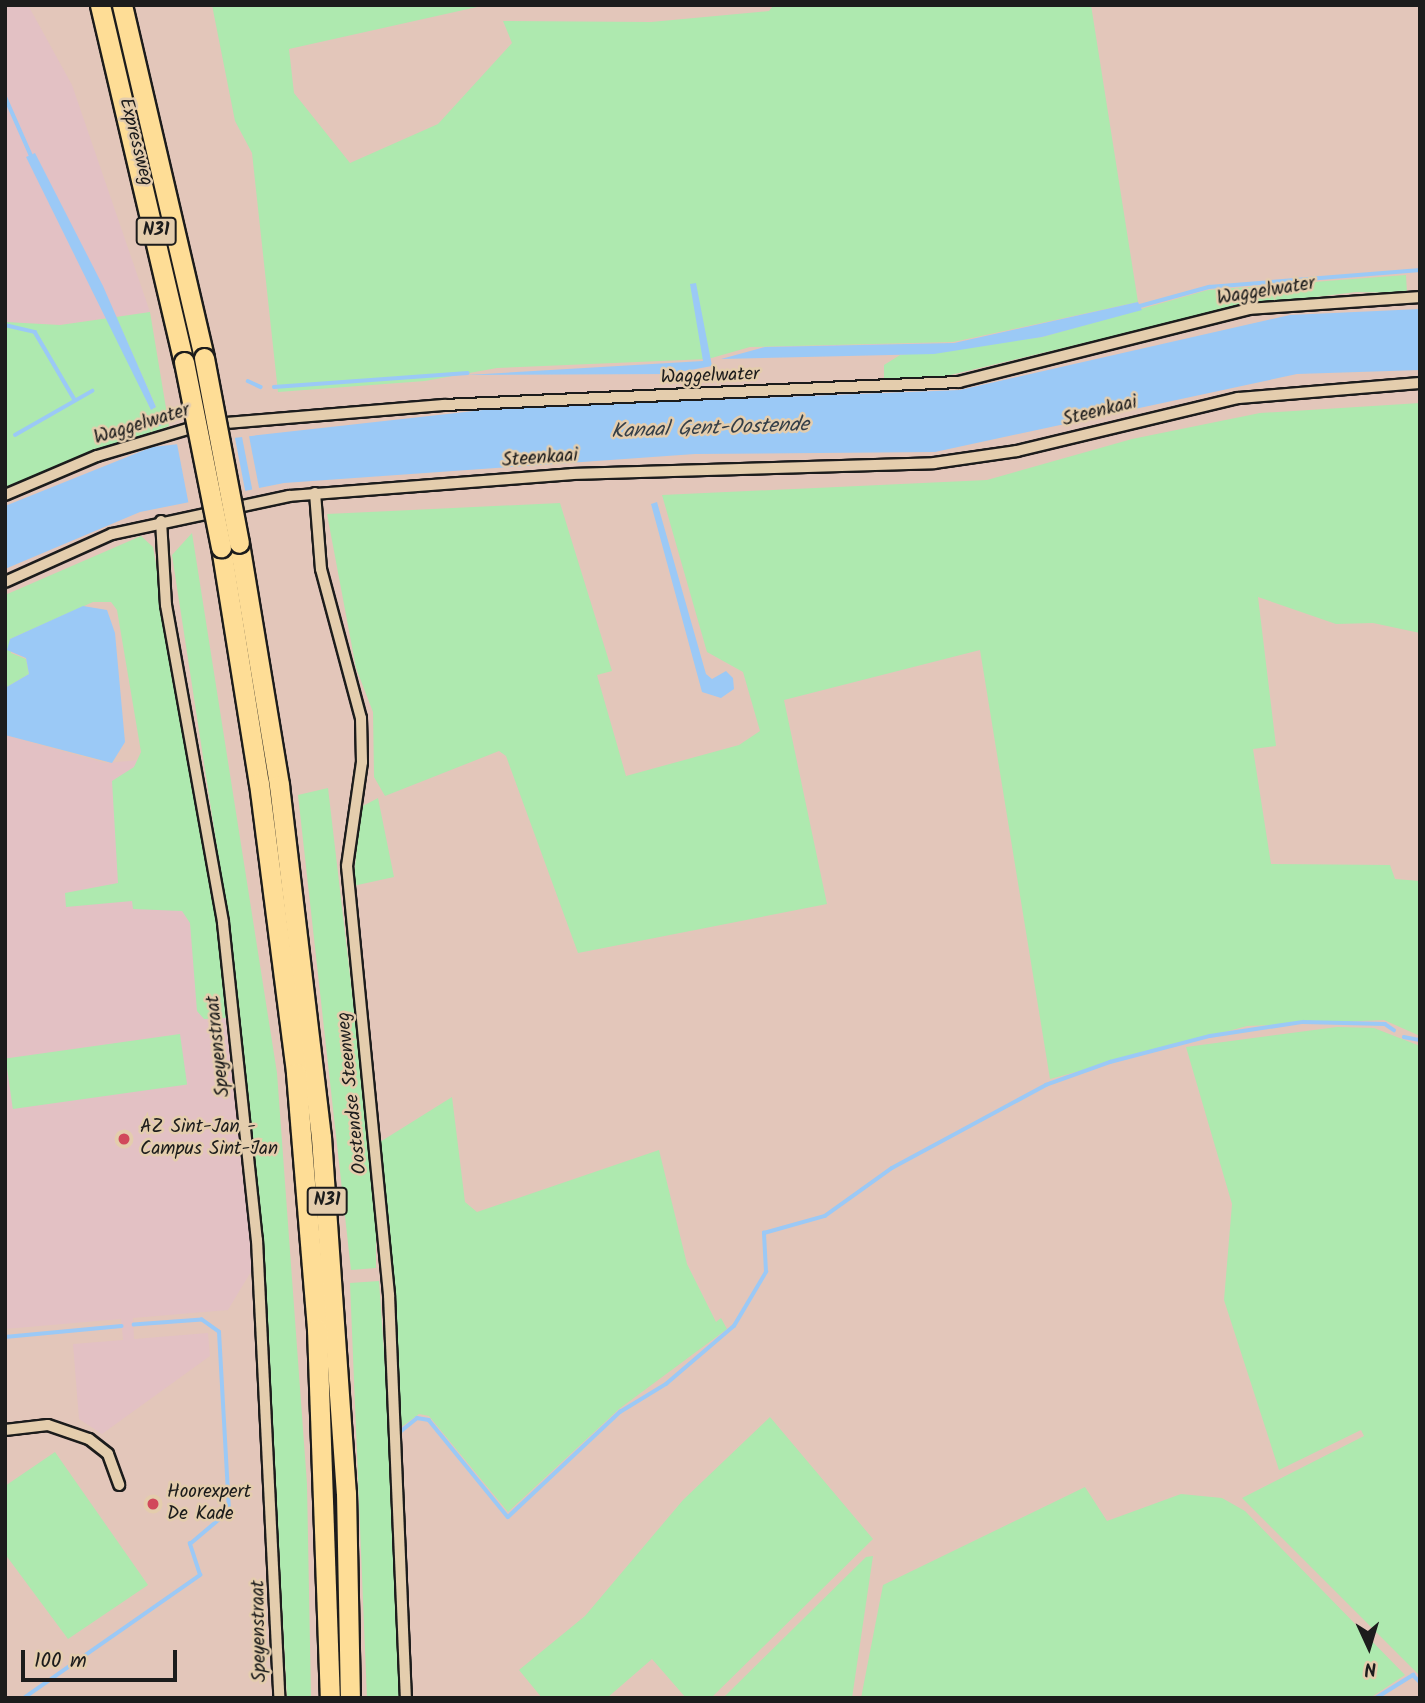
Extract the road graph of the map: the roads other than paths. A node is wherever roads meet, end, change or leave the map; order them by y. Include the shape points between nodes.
1 (86, 5) edge
2 (100, 5) edge
3 (122, 5) edge
4 (133, 5) edge
5 (138, 72) junction
6 (124, 100) junction
7 (1420, 297) edge
8 (1420, 383) edge
9 (315, 493) junction
10 (5, 495) edge
11 (161, 521) junction
12 (230, 545) junction
13 (5, 582) edge
14 (5, 1430) edge
15 (119, 1485) dead end
16 (279, 1698) edge
17 (330, 1698) edge
18 (350, 1698) edge
19 (406, 1698) edge

1 - 6 highway via 110,80
2 - 6 highway, Expressweg / N31
3 - 5 highway, Expressweg / N31
4 - 5 highway
5 - 12 highway, Expressweg / N31, bridge via 204,358
6 - 12 highway, Expressweg / N31, bridge
7 - 10 street, Waggelwater via 1249,309 959,382 444,405 201,425 110,451
8 - 9 street, Steenkaai via 1249,396 1017,451 934,463 572,474
9 - 11 street, Steenkaai
9 - 19 street, Oostendse Steenweg via 321,569 360,718 362,762 346,866 389,1295
11 - 13 street, Steenkaai via 112,534
11 - 16 street, Speyenstraat via 166,605 223,923 257,1240
12 - 17 highway, N31 via 309,1215
12 - 18 highway, N31 via 281,799 323,1151 346,1493
14 - 15 street via 48,1425 89,1439 108,1454

